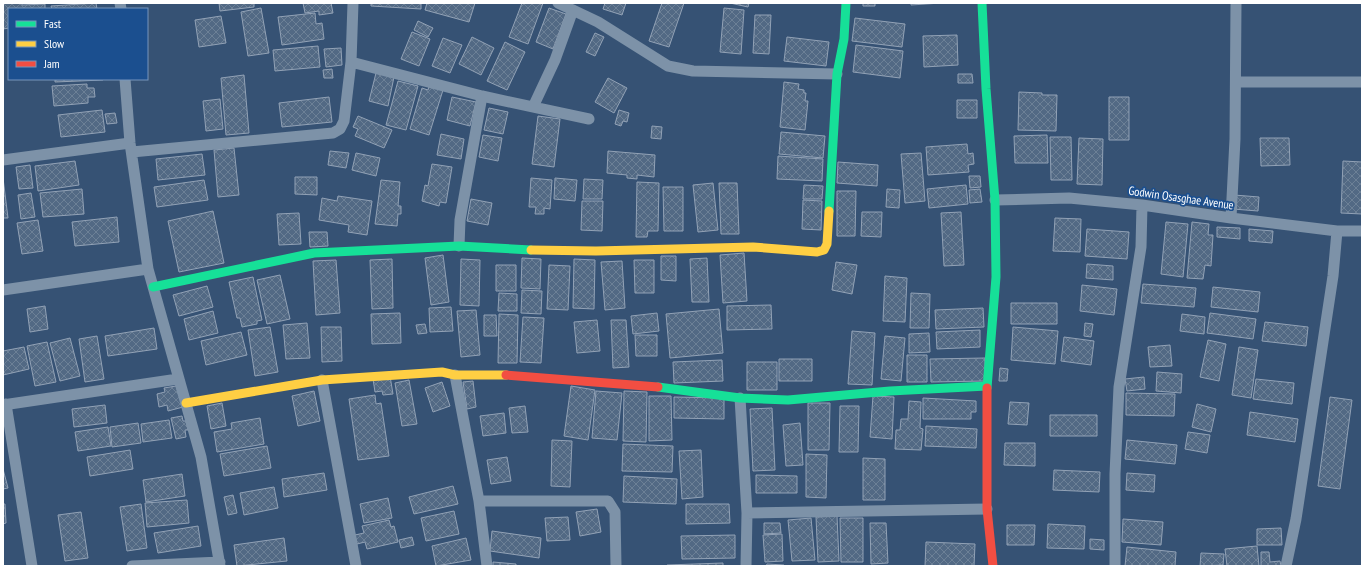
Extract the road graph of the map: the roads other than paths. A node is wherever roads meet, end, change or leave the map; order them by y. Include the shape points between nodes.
1 (353, 3) edge
2 (558, 3) edge
3 (846, 3) edge
4 (982, 3) edge
5 (1236, 3) edge
6 (573, 10) junction
7 (351, 62) junction
8 (837, 74) junction
9 (125, 80) edge
10 (1236, 82) junction
11 (1362, 82) edge
12 (482, 96) junction
13 (533, 107) junction
14 (589, 119) dead end
15 (131, 148) junction
16 (3, 160) edge
17 (995, 200) junction
18 (1142, 205) junction
19 (1231, 218) junction
20 (1337, 231) junction
21 (1362, 231) edge
22 (459, 246) junction
23 (148, 269) junction
24 (153, 287) junction
25 (3, 290) edge
26 (456, 375) junction
27 (178, 379) junction
28 (322, 380) junction
29 (988, 386) junction
30 (740, 398) junction
31 (186, 403) junction
32 (4, 405) edge
33 (479, 501) junction
34 (987, 509) junction
35 (747, 513) junction
36 (220, 564) edge
37 (32, 566) edge
38 (132, 566) edge
39 (356, 566) edge
40 (487, 566) edge
41 (616, 566) edge
42 (746, 566) edge
43 (993, 566) edge
44 (1115, 566) edge
45 (1286, 566) edge

1 - 7 street
2 - 6 street
3 - 8 street via 843,56
4 - 17 street
5 - 10 street
6 - 8 street via 598,22 668,66 693,71
6 - 13 street via 555,60
7 - 12 street
7 - 15 street via 344,121 340,129 333,133
8 - 22 street via 827,244 824,250 817,252 753,247 596,251
9 - 15 street
10 - 11 street
10 - 19 street
12 - 13 street
12 - 22 street via 460,220
13 - 14 street
15 - 16 street
15 - 23 street
17 - 18 street, Godwin Osasghae Avenue via 1069,198
17 - 29 street via 996,276
18 - 19 street, Godwin Osasghae Avenue
18 - 44 street via 1141,248 1119,386
19 - 20 street, Godwin Osasghae Avenue
20 - 21 street, Godwin Osasghae Avenue
20 - 45 street via 1333,276 1296,519
22 - 24 street via 314,252
23 - 24 street
23 - 25 street
24 - 27 street
26 - 28 street via 442,372
26 - 30 street via 519,375 644,385
26 - 33 street
27 - 31 street
27 - 32 street
28 - 31 street
28 - 39 street
29 - 30 street via 788,400
29 - 34 street
30 - 35 street
31 - 36 street via 201,457
32 - 37 street
33 - 40 street
33 - 41 street via 608,501 615,512
34 - 35 street
34 - 43 street
35 - 42 street
36 - 38 street

